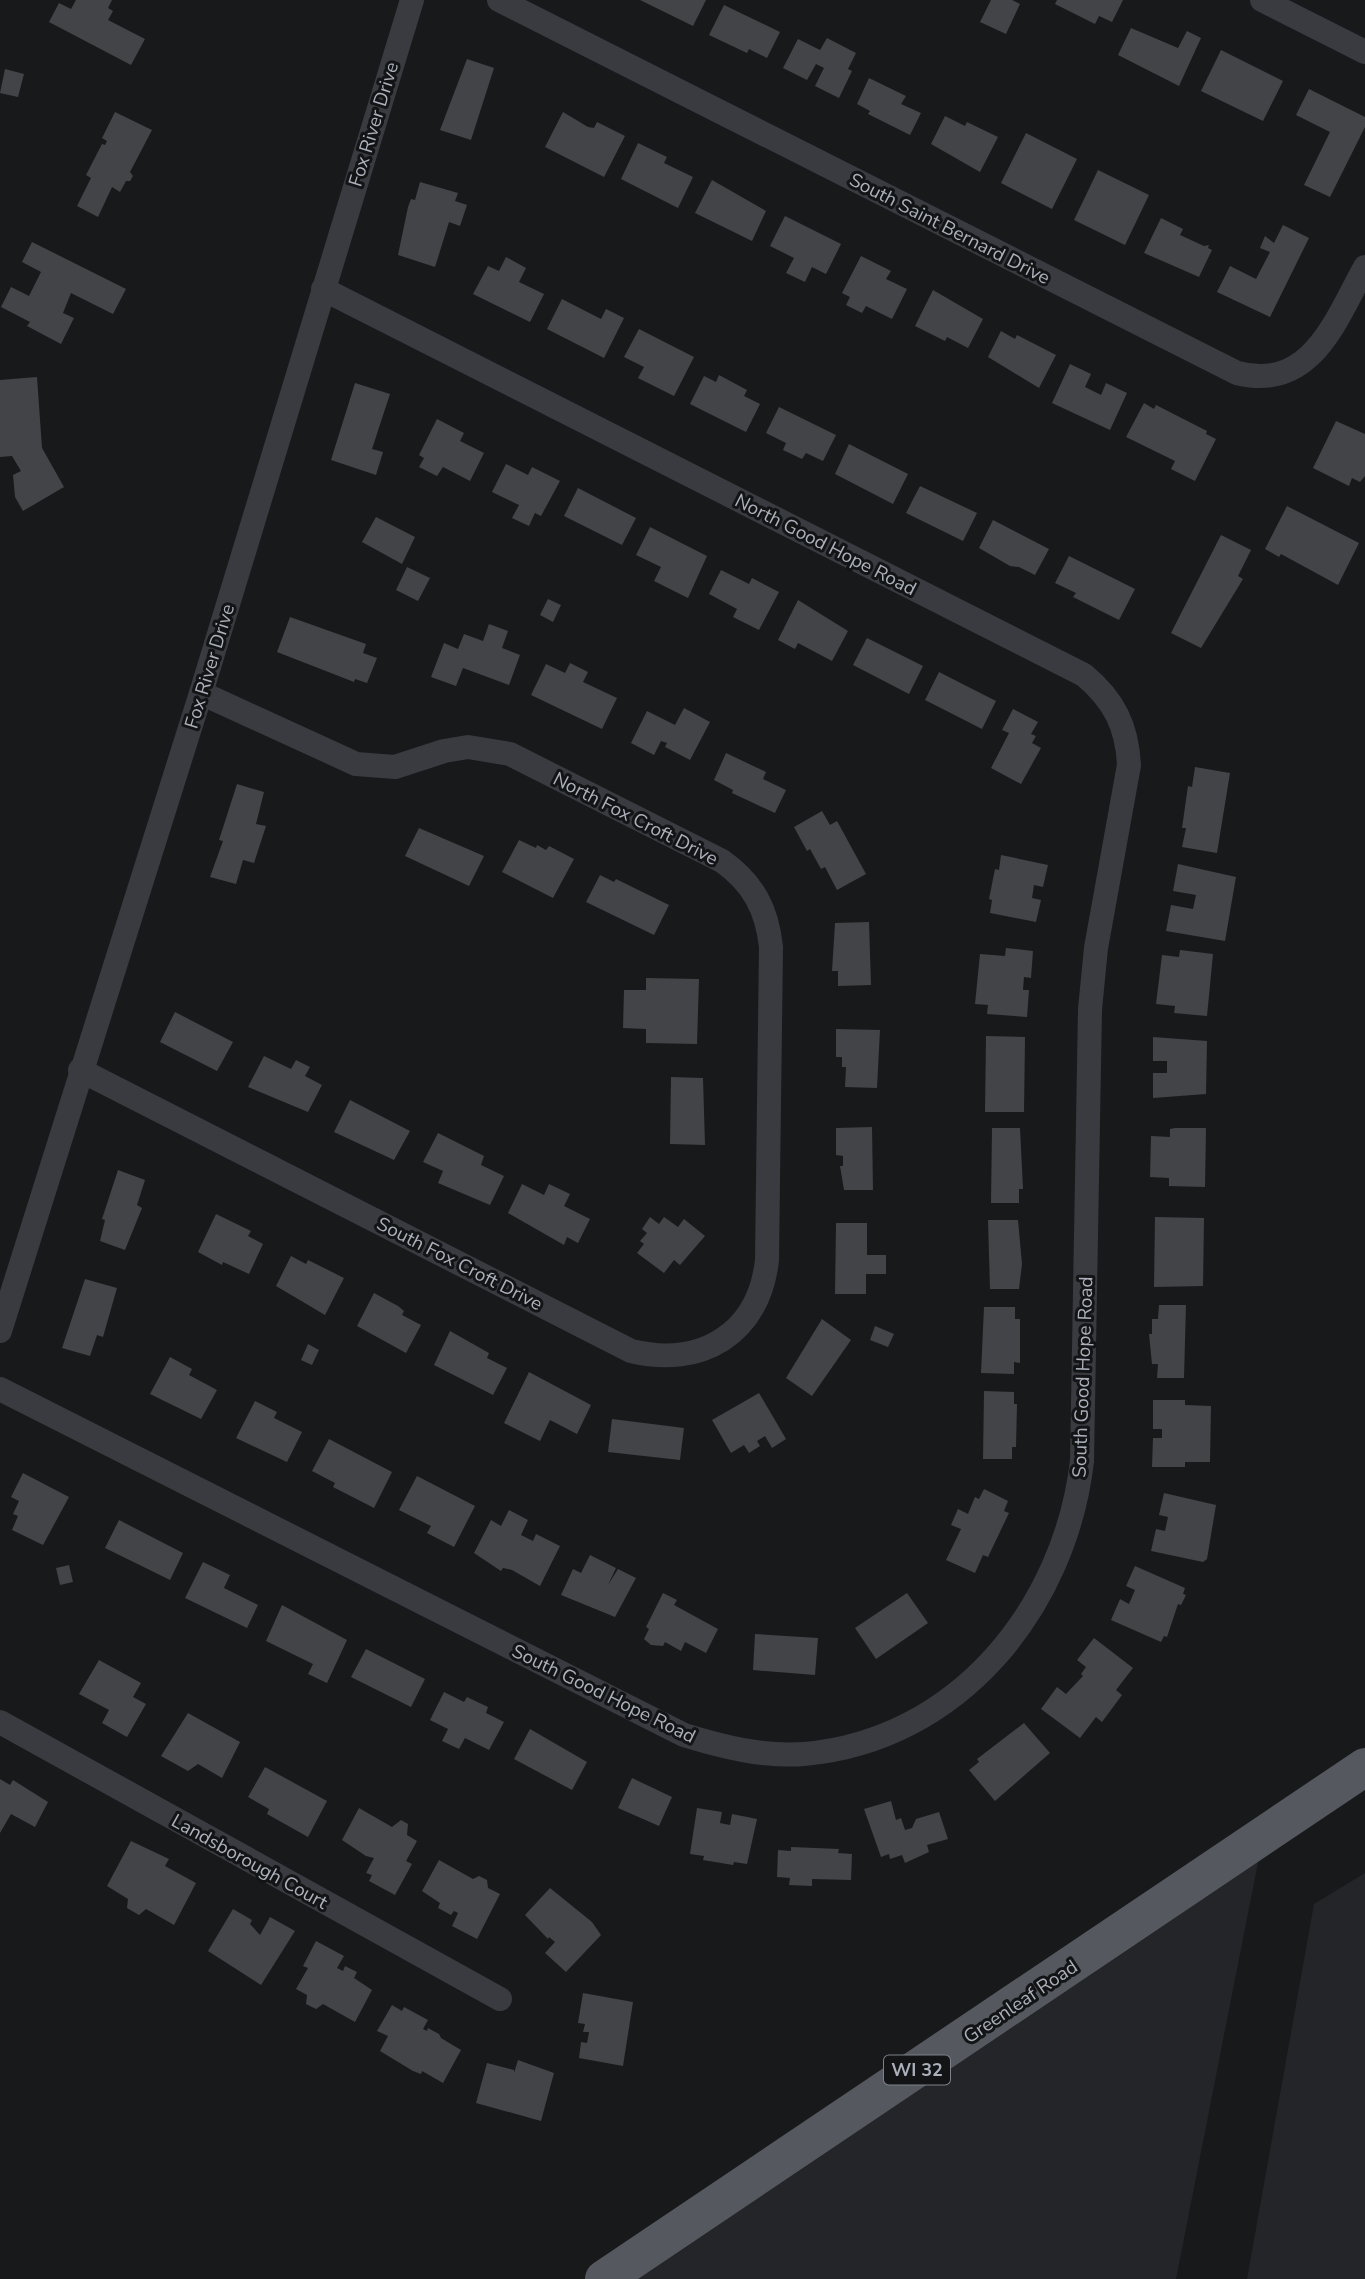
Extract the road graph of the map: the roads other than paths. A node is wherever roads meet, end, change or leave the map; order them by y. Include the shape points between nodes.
1 (412, 0) edge
2 (499, 0) edge
3 (1262, 0) edge
4 (1365, 52) edge
5 (1365, 267) edge
6 (323, 289) junction
7 (201, 693) junction
8 (1098, 933) joint
9 (80, 1070) junction
10 (768, 1217) joint
11 (0, 1331) edge
12 (0, 1389) edge
13 (0, 1722) edge
14 (1365, 1767) edge
15 (500, 1998) dead end
16 (604, 2279) edge

1 - 6 street, Fox River Drive
2 - 5 street, South Saint Bernard Drive via 1237,373 1270,376 1306,362 1318,350
3 - 4 street
6 - 7 street, Fox River Drive
6 - 8 street, North Good Hope Road via 1084,675 1101,689 1115,707 1129,765
7 - 9 street, Fox River Drive
7 - 10 street, North Fox Croft Drive via 356,764 395,766 468,747 510,754 737,872 761,902 771,947
8 - 12 street, South Good Hope Road via 1088,1034 1082,1461 1076,1506 1049,1581 998,1656 944,1703 880,1737 840,1749 761,1754 684,1735
9 - 10 street, South Fox Croft Drive via 631,1351 652,1356 708,1348 744,1320 766,1272
9 - 11 street, Fox River Drive
13 - 15 street, Landsborough Court
14 - 16 main road, Greenleaf Road / WI 32

